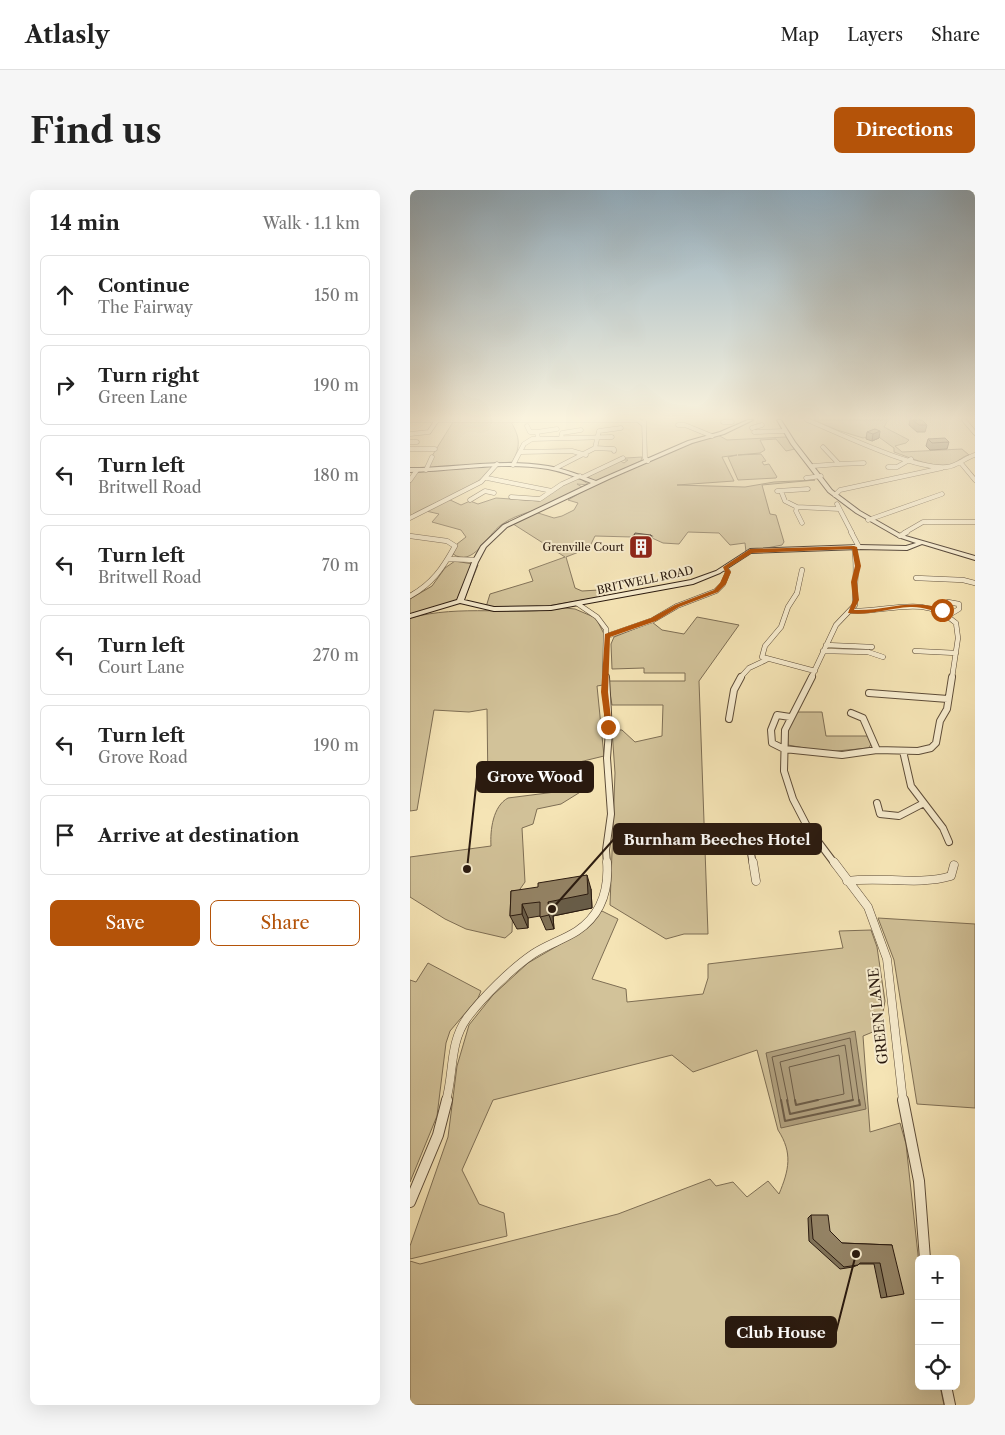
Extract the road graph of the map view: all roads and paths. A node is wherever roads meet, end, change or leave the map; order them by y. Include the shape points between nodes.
1 (821, 476) edge
2 (581, 477) edge
3 (583, 477) edge
4 (610, 477) edge
5 (816, 477) edge
6 (906, 477) edge
7 (488, 478) joint
8 (806, 478) dead end
9 (595, 483) junction
10 (828, 488) junction
11 (808, 489) dead end
12 (840, 490) junction
13 (552, 491) junction
14 (460, 493) junction
15 (494, 493) dead end
16 (942, 494) dead end
17 (835, 495) junction
18 (511, 496) dead end
19 (837, 504) dead end
20 (797, 508) junction
21 (839, 509) junction
22 (410, 518) edge
23 (868, 520) junction
24 (975, 522) edge
25 (802, 523) dead end
26 (410, 536) edge
27 (900, 536) junction
28 (920, 543) junction
29 (856, 547) junction
30 (975, 558) edge
31 (448, 559) junction
32 (476, 560) junction
33 (725, 568) junction
34 (802, 570) dead end
35 (916, 578) dead end
36 (975, 583) edge
37 (410, 596) edge
38 (460, 601) junction
39 (578, 604) junction
40 (939, 609) junction
41 (850, 611) junction
42 (949, 615) junction
43 (410, 616) edge
44 (607, 636) junction
45 (872, 647) dead end
46 (825, 648) junction
47 (915, 651) dead end
48 (956, 653) junction
49 (883, 656) dead end
50 (766, 660) junction
51 (815, 671) junction
52 (869, 693) dead end
53 (948, 699) junction
54 (851, 713) dead end
55 (790, 716) junction
56 (729, 719) dead end
57 (784, 748) junction
58 (877, 750) junction
59 (903, 751) junction
60 (877, 804) dead end
61 (922, 804) junction
62 (808, 828) junction
63 (950, 842) dead end
64 (954, 865) dead end
65 (847, 881) junction
66 (756, 882) dead end
67 (410, 1202) edge
68 (925, 1255) edge
69 (947, 1390) edge
70 (950, 1405) edge

1 - 10 street
2 - 13 street
3 - 9 street
4 - 9 street
5 - 8 street
6 - 12 street
7 - 13 street
7 - 14 street
9 - 32 street via 505,526 484,546
10 - 12 street
10 - 17 street
11 - 20 street via 779,491 785,501
12 - 17 street
13 - 18 street via 540,499
14 - 15 street via 472,499 485,492
14 - 22 street
16 - 23 street
17 - 23 street
19 - 21 street
20 - 21 street
20 - 25 street
21 - 29 street
23 - 27 street
24 - 27 street via 923,522
26 - 31 street via 454,543
27 - 28 street
28 - 29 street, BRITWELL ROAD via 908,548
28 - 30 street, BRITWELL ROAD
29 - 33 street, BRITWELL ROAD via 759,550 744,554
29 - 41 street via 856,600
31 - 32 street
31 - 37 street via 431,584
32 - 38 street
33 - 39 street, BRITWELL ROAD via 693,582
33 - 44 street via 728,572 716,591 677,606 653,620
34 - 50 street via 797,593 783,622 762,652
35 - 36 street
38 - 39 street, BRITWELL ROAD via 476,607 506,610
38 - 43 street
39 - 44 street via 600,617
40 - 41 street via 908,605 868,612
40 - 42 street
40 - 42 street via 948,602 959,604 960,609
41 - 46 street, GREEN LANE via 836,625
42 - 48 street via 956,623
44 - 67 street via 604,692 609,731 607,758 611,814 604,899 593,916 577,931 533,954 467,1018 456,1038 450,1087 438,1135
45 - 46 street
46 - 49 street
46 - 51 street, GREEN LANE
47 - 48 street
48 - 53 street
50 - 51 street
50 - 56 street via 751,665 738,680 730,702
51 - 55 street, GREEN LANE
52 - 53 street
53 - 59 street via 936,743 931,748
54 - 58 street via 863,718
55 - 57 street, GREEN LANE
55 - 57 street via 777,715 771,730 772,743
57 - 58 street via 842,755
57 - 62 street, GREEN LANE via 785,773 793,799
58 - 59 street
59 - 61 street via 910,786
60 - 61 street via 880,814 899,816
61 - 63 street via 943,828
62 - 65 street, GREEN LANE
62 - 66 street via 787,836 748,838
64 - 65 street via 951,876 939,881 864,877
65 - 68 street, GREEN LANE via 868,907 887,959 902,1096 918,1181
69 - 70 street

